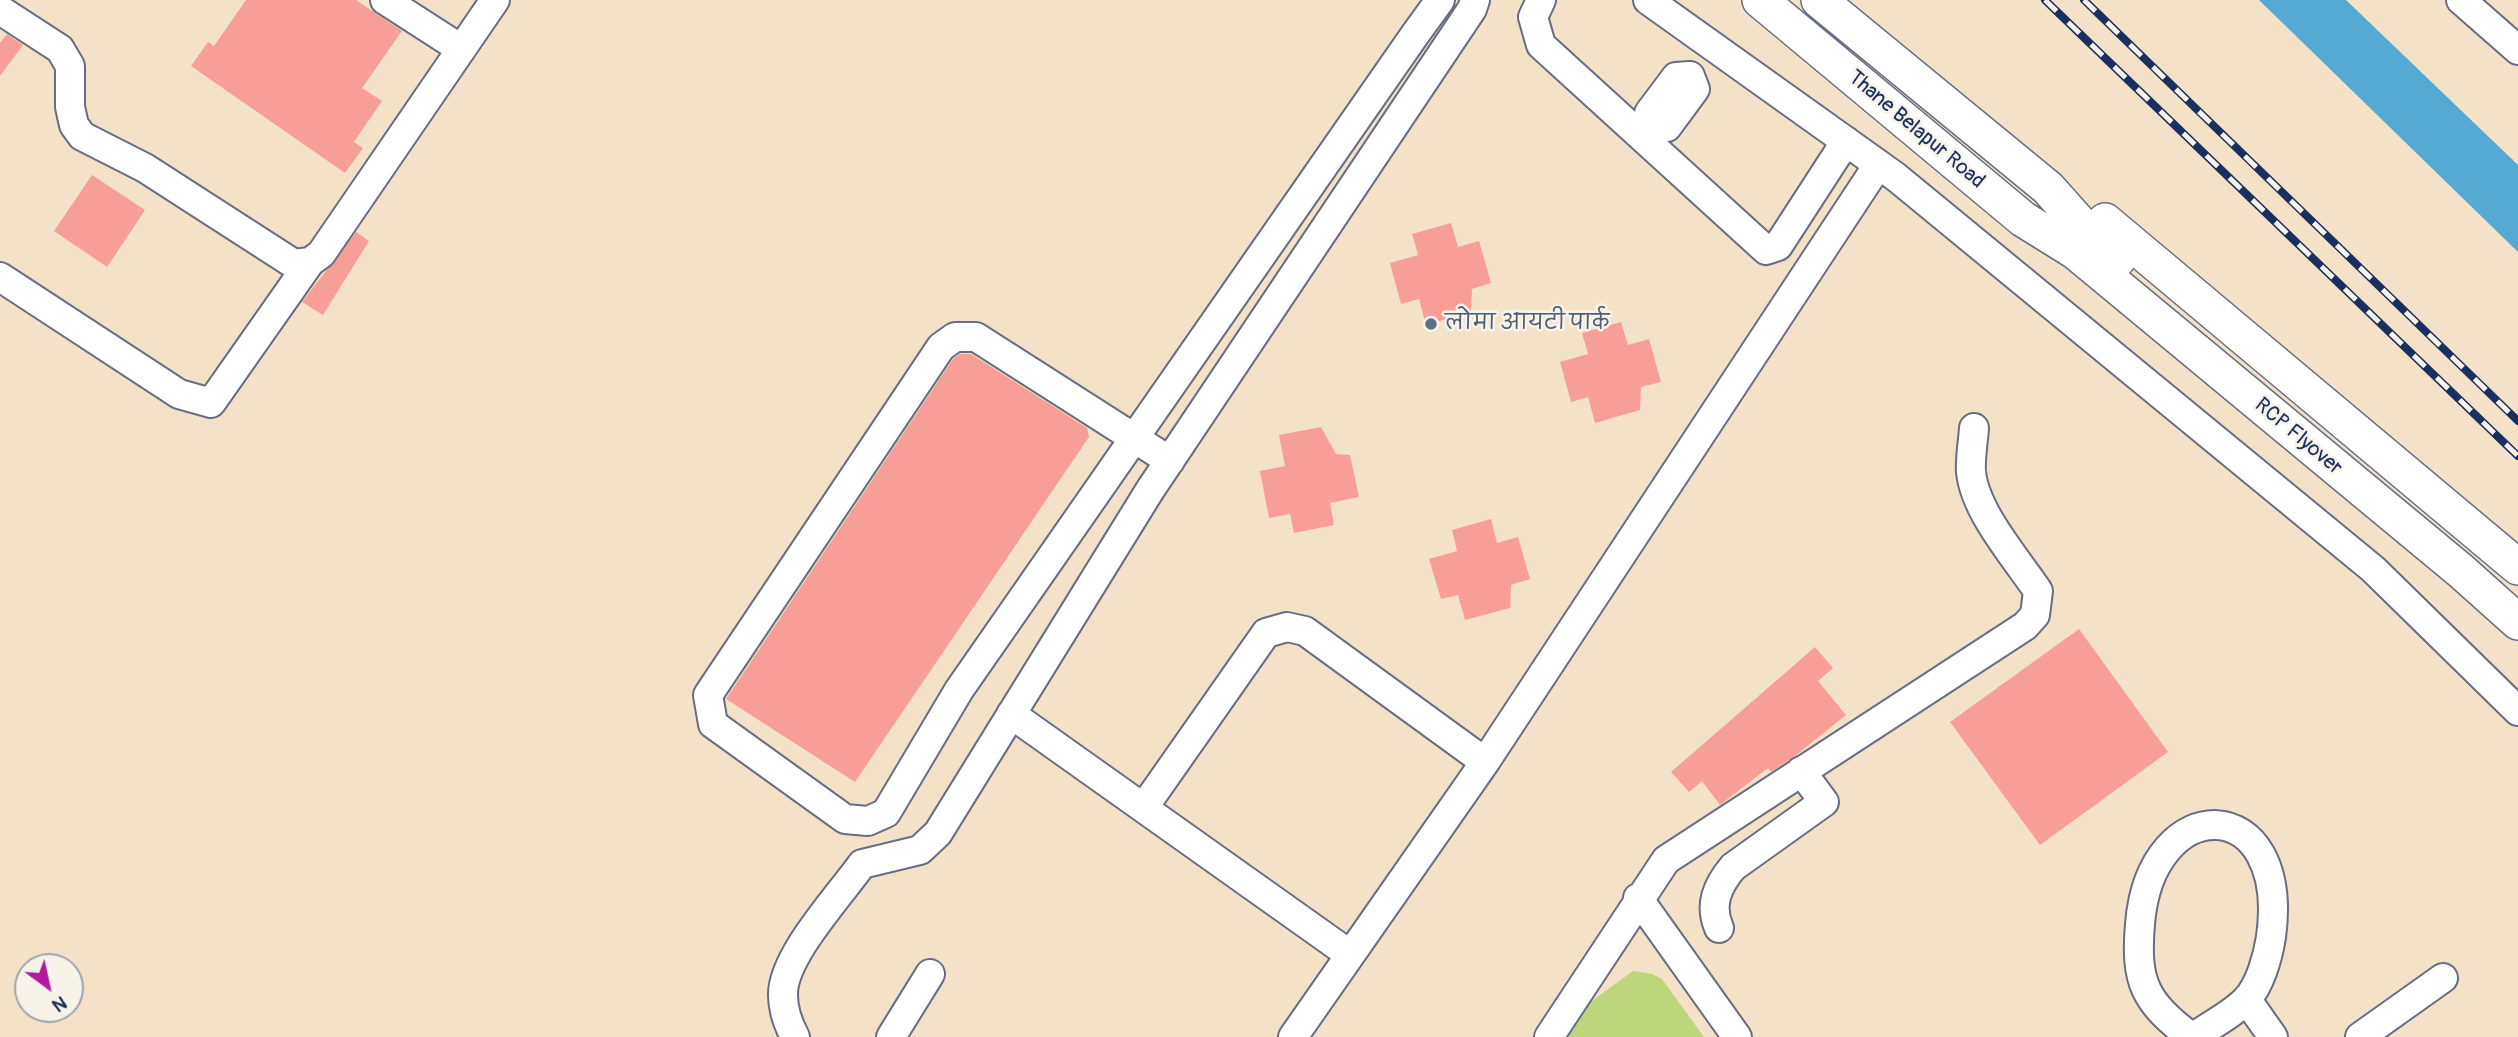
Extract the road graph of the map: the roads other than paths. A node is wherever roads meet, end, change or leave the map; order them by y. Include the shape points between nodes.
1 (385, 0) edge
2 (495, 0) edge
3 (1440, 0) edge
4 (1475, 0) edge
5 (1541, 0) edge
6 (1648, 0) edge
7 (1760, 0) edge
8 (1819, 0) edge
9 (2461, 0) edge
10 (0, 10) edge
11 (1713, 46) junction
12 (461, 49) junction
13 (2518, 50) edge
14 (1646, 132) junction
15 (1846, 141) junction
16 (1878, 165) junction
17 (2048, 188) junction
18 (2023, 219) junction
19 (2083, 244) junction
20 (310, 262) junction
21 (0, 277) edge
22 (1974, 428) dead end
23 (1133, 440) junction
24 (1170, 461) junction
25 (2518, 567) edge
26 (2518, 595) edge
27 (2518, 622) edge
28 (2518, 649) edge
29 (2518, 711) edge
30 (1011, 714) junction
31 (1485, 762) junction
32 (1801, 771) junction
33 (1144, 807) junction
34 (1638, 898) junction
35 (1719, 928) dead end
36 (1349, 954) junction
37 (930, 974) dead end
38 (2443, 978) dead end
39 (2247, 1000) junction
40 (795, 1037) edge
41 (891, 1037) edge
42 (1293, 1037) edge
43 (1549, 1037) edge
44 (1737, 1037) edge
45 (2192, 1037) edge
46 (2273, 1037) edge
47 (2360, 1037) edge

1 - 12 street
2 - 12 street
3 - 23 street
4 - 24 street
5 - 14 street via 1533,17 1541,45
6 - 11 street
7 - 18 main road, Thane Belapur Road
8 - 17 main road, Thane Belapur Road
9 - 13 street
10 - 20 street via 60,49 70,66 70,107 82,136 145,168 294,264
11 - 14 street via 1690,76 1695,89 1667,127
11 - 15 street
12 - 20 street via 321,254
14 - 15 street via 1766,250 1779,246
15 - 16 street
16 - 29 street via 2373,569
16 - 31 street
17 - 19 main road, Thane Belapur Road
17 - 25 main road via 2103,220
18 - 19 main road, Thane Belapur Road
18 - 28 main road via 2064,267
19 - 26 main road, RCP Flyover via 2474,554
19 - 27 main road, RCP Flyover
20 - 21 street via 211,403 178,394
22 - 32 street via 1974,489 2038,591 2035,615 2025,626
23 - 23 street via 959,690 886,813 868,821 845,819 713,724 708,695 941,347 955,337 976,337
23 - 24 street
24 - 30 street
30 - 33 street
30 - 40 street via 938,833 920,850 862,864 791,962 782,993
31 - 33 street via 1305,631 1287,626 1266,633
31 - 36 street
32 - 34 street via 1666,860
32 - 35 street via 1824,802 1728,873 1714,901
33 - 36 street
34 - 43 street
34 - 44 street
36 - 42 street
37 - 41 street
38 - 47 street
39 - 45 street
39 - 45 street via 2268,957 2273,883 2259,848 2236,829 2211,822 2179,837 2155,864 2142,897 2138,948 2144,987 2161,1014
39 - 46 street

